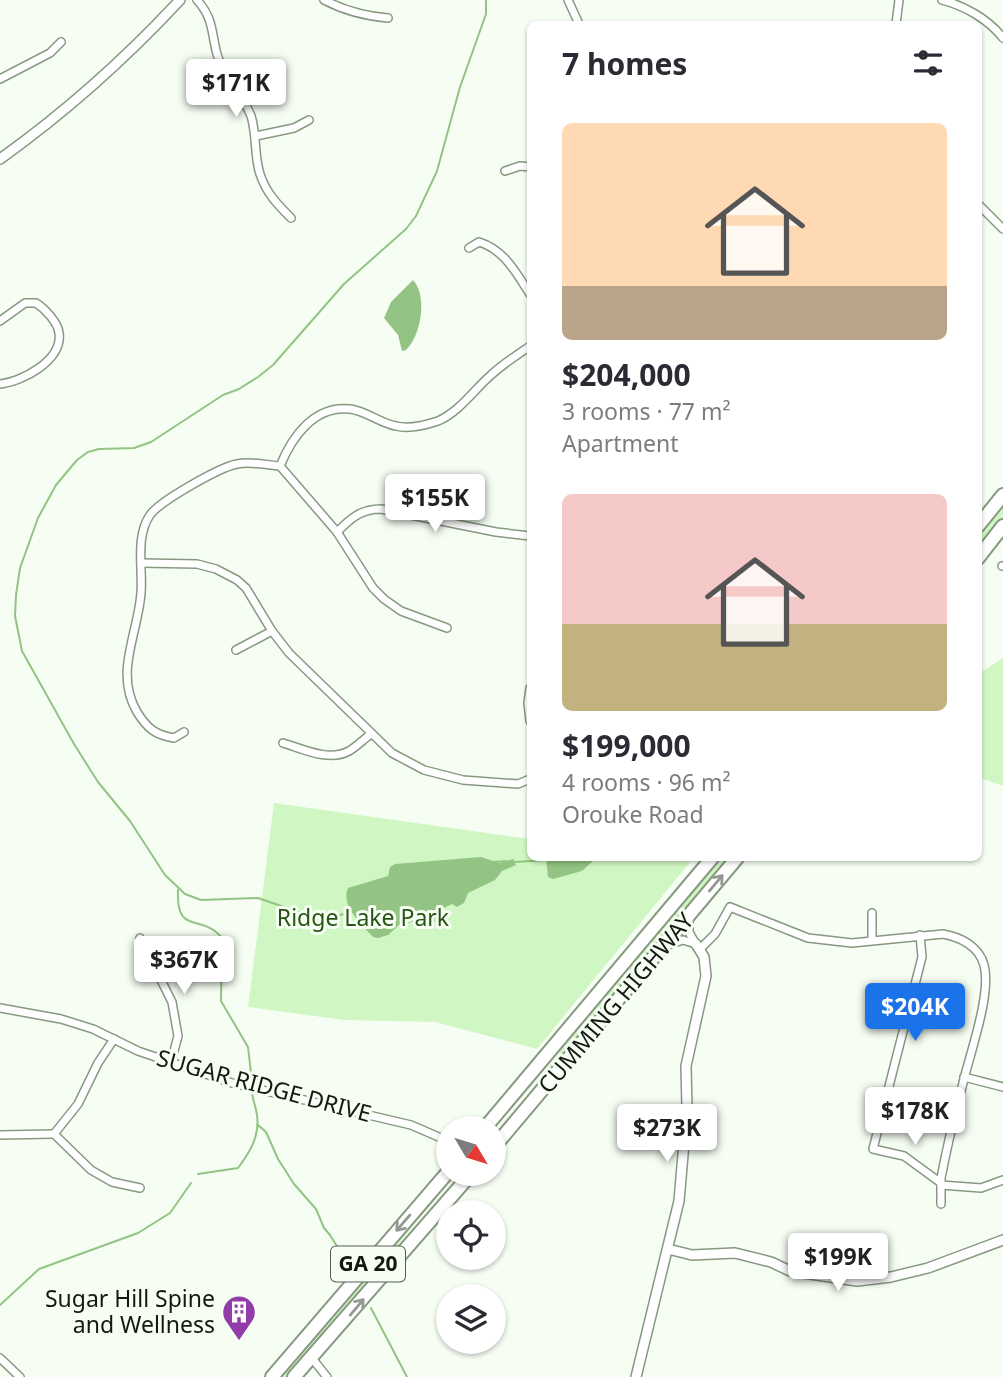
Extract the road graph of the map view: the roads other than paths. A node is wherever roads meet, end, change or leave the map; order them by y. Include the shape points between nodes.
1 (180, 0) edge
2 (197, 0) edge
3 (324, 0) edge
4 (568, 0) edge
5 (900, 0) edge
6 (942, 0) edge
7 (388, 18) dead end
8 (578, 21) edge
9 (896, 21) edge
10 (1003, 38) edge
11 (61, 42) dead end
12 (0, 79) edge
13 (309, 120) dead end
14 (256, 136) junction
15 (0, 159) edge
16 (527, 167) edge
17 (505, 172) dead end
18 (982, 208) edge
19 (291, 218) dead end
20 (1003, 229) edge
21 (469, 248) dead end
22 (527, 290) edge
23 (0, 321) edge
24 (527, 348) edge
25 (0, 384) edge
26 (280, 466) junction
27 (1003, 495) edge
28 (982, 521) edge
29 (1003, 526) edge
30 (337, 531) junction
31 (527, 535) edge
32 (982, 553) edge
33 (141, 563) junction
34 (447, 628) dead end
35 (272, 631) junction
36 (236, 650) dead end
37 (184, 732) dead end
38 (371, 734) junction
39 (284, 743) dead end
40 (527, 780) edge
41 (709, 861) edge
42 (734, 861) edge
43 (872, 913) dead end
44 (690, 914) junction
45 (920, 934) junction
46 (140, 938) dead end
47 (872, 940) junction
48 (664, 947) junction
49 (698, 947) junction
50 (0, 1008) edge
51 (114, 1039) junction
52 (171, 1062) junction
53 (964, 1077) junction
54 (1003, 1087) edge
55 (495, 1116) edge
56 (506, 1133) edge
57 (54, 1134) junction
58 (0, 1135) edge
59 (436, 1136) edge
60 (1003, 1180) edge
61 (941, 1184) junction
62 (436, 1186) edge
63 (461, 1186) edge
64 (140, 1188) dead end
65 (941, 1204) dead end
66 (1003, 1240) edge
67 (668, 1249) junction
68 (311, 1357) junction
69 (0, 1358) edge
70 (20, 1377) edge
71 (272, 1377) edge
72 (293, 1377) edge
73 (327, 1377) edge
74 (636, 1377) edge

1 - 15 street via 112,70
2 - 14 street via 212,23 217,56 250,114
3 - 7 street via 364,16
4 - 8 street
5 - 9 street
6 - 10 street via 964,7 994,26
11 - 12 street via 50,53
13 - 14 street
14 - 19 street via 260,174 272,200
16 - 17 street
18 - 20 street
21 - 22 street via 479,242 506,257
23 - 25 street via 26,303 36,303 60,334 48,359 30,373
24 - 26 street via 492,373 456,410 427,425 396,426 351,409 320,415 299,432
26 - 30 street
26 - 33 street via 236,464 164,502 150,514 143,532
27 - 28 highway
29 - 32 highway
30 - 31 street via 354,515 369,509
30 - 34 street via 384,599 401,611
33 - 35 street via 197,564 229,574 246,588
33 - 37 street via 141,596 125,671 127,687 146,726 159,736 174,738
35 - 36 street
35 - 38 street
38 - 39 street via 348,752 336,755
38 - 40 street via 392,753 424,771 463,780 518,784
41 - 55 highway, CUMMING HIGHWAY
44 -> 42 highway, CUMMING HIGHWAY
43 - 47 street
44 - 48 highway, CUMMING HIGHWAY
44 - 49 street via 687,926
45 - 47 street
45 - 53 street via 955,936 969,944 984,964 985,998
45 - 61 street via 922,957 873,1149 904,1156
46 - 52 street via 172,1002 178,1036
47 - 49 street via 852,943 808,938 730,907 715,934
48 - 49 street via 677,941
48 - 56 highway, CUMMING HIGHWAY
49 - 67 street via 706,983 686,1066 679,1201
50 - 51 street, SUGAR RIDGE DRIVE via 61,1019
51 - 52 street, SUGAR RIDGE DRIVE
51 - 57 street via 78,1104
52 - 59 street, SUGAR RIDGE DRIVE via 232,1083 411,1125
53 - 54 street
53 - 61 street
57 - 58 street
57 - 64 street via 91,1170 113,1182
60 - 61 street via 981,1188
61 - 65 street
62 -> 71 highway, GA 20
68 -> 63 highway, GA 20
66 - 67 street via 928,1268 857,1281 790,1271 735,1253 692,1255
67 - 74 street
68 - 72 highway, GA 20
68 - 73 street
69 - 70 street

